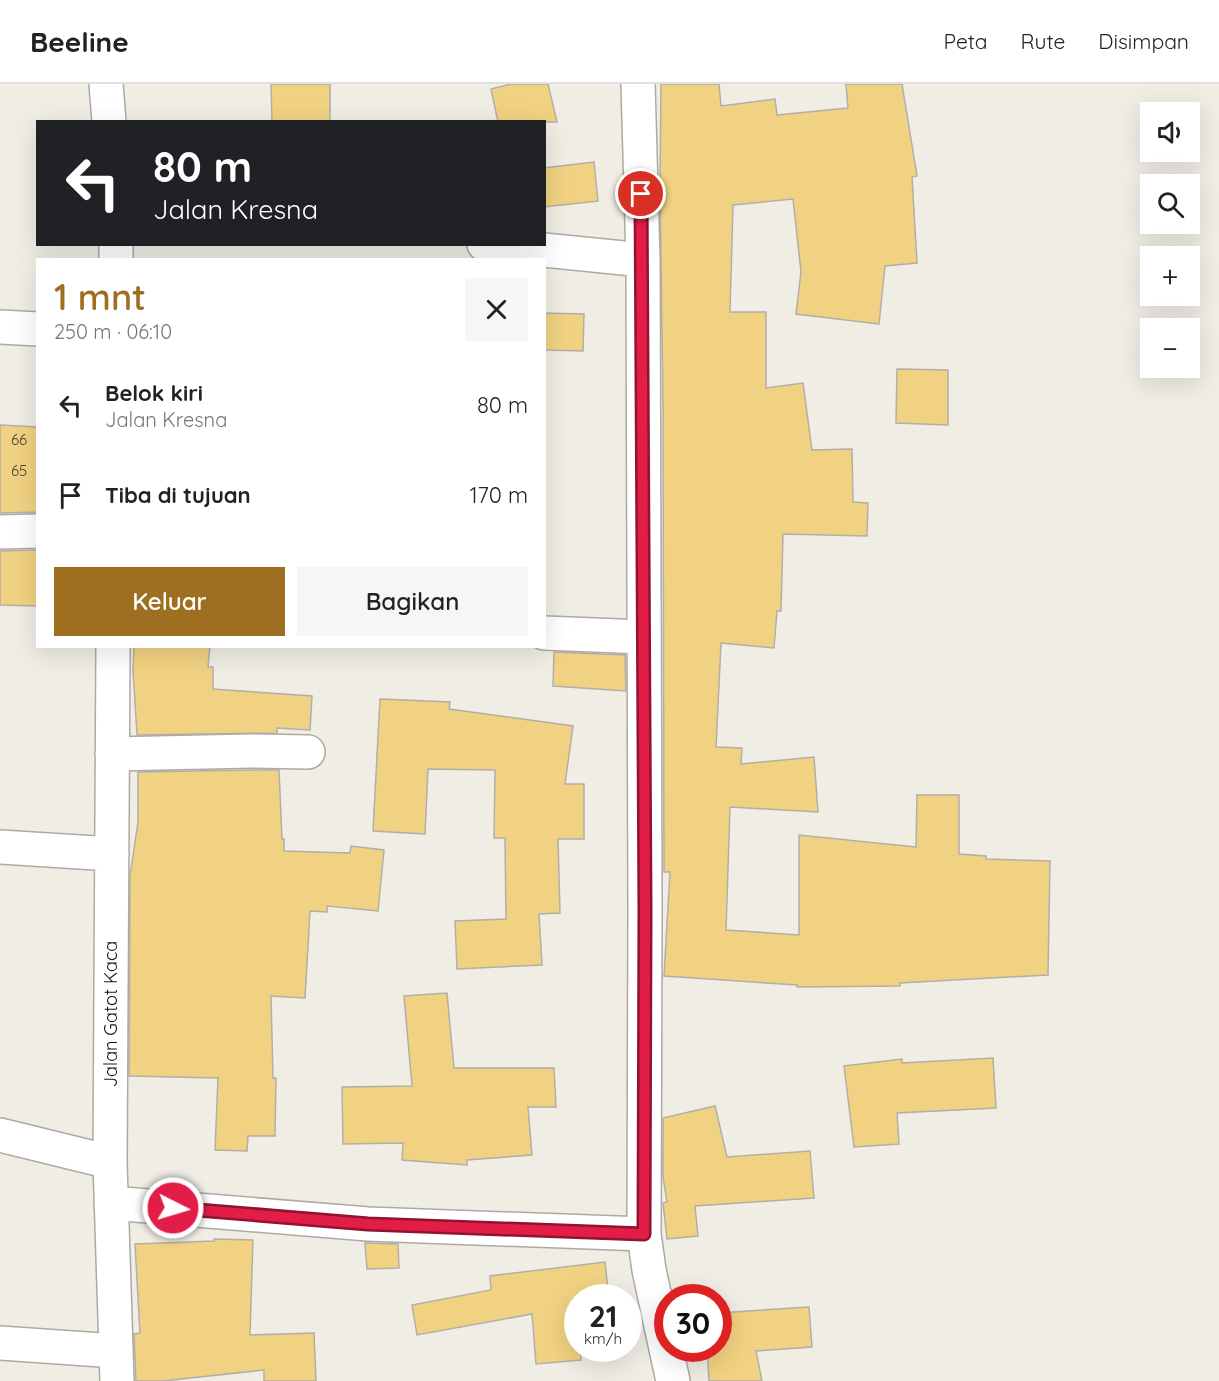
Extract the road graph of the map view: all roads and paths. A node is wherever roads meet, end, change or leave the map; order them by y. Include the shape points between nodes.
1 (106, 84) edge
2 (638, 84) edge
3 (109, 120) edge
4 (504, 246) edge
5 (643, 260) junction
6 (0, 327) edge
7 (36, 328) edge
8 (36, 531) edge
9 (0, 532) edge
10 (546, 633) edge
11 (644, 637) junction
12 (113, 648) edge
13 (308, 752) dead end
14 (111, 754) junction
15 (0, 847) edge
16 (111, 854) junction
17 (0, 1136) edge
18 (110, 1162) junction
19 (111, 1203) junction
20 (644, 1234) junction
21 (0, 1343) edge
22 (117, 1366) edge
23 (673, 1381) edge

1 - 3 street
2 - 5 street
4 - 5 street
5 - 11 street
6 - 7 street
8 - 9 street
10 - 11 street
11 - 20 street
12 - 14 street, Jalan Gatot Kaca
13 - 14 street
14 - 16 street, Jalan Gatot Kaca
15 - 16 street
16 - 18 street, Jalan Gatot Kaca
17 - 18 street
18 - 19 street, Jalan Gatot Kaca
19 - 20 street via 368,1224
19 - 22 street, Jalan Gatot Kaca
20 - 23 street
21 - 22 street

